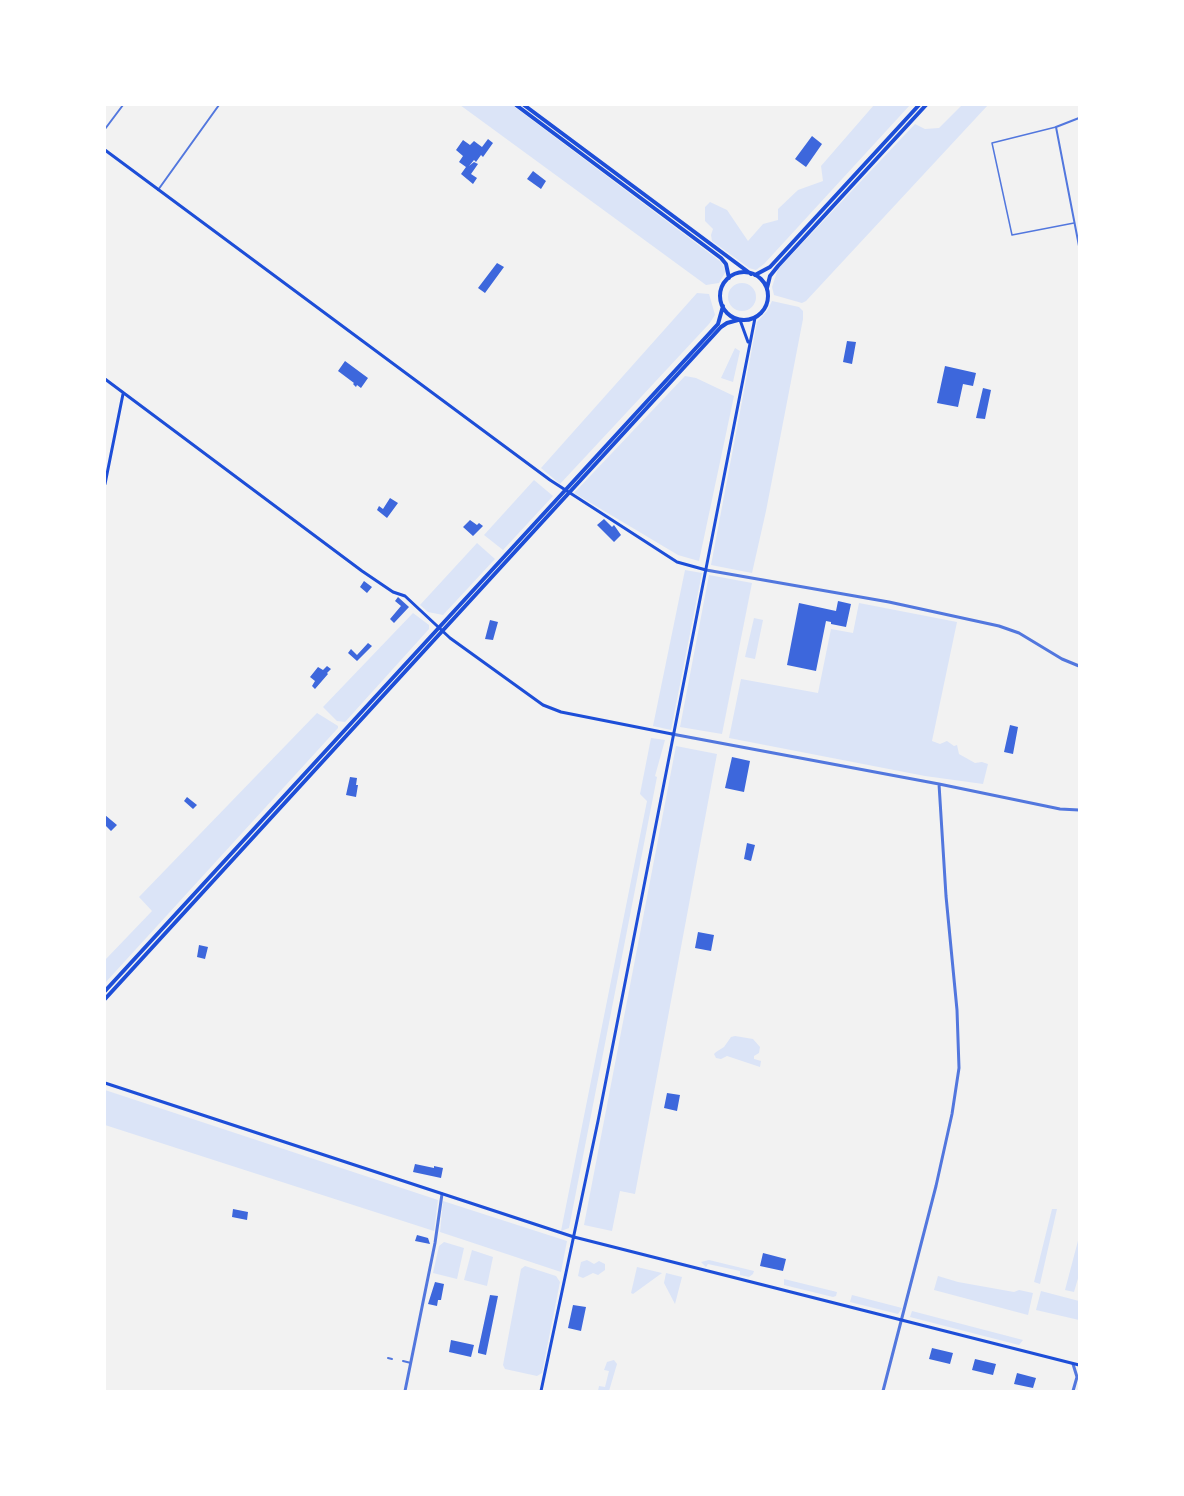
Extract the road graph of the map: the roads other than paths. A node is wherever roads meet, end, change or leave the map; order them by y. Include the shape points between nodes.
1 (123, 105) edge
2 (219, 105) edge
3 (516, 105) edge
4 (524, 105) edge
5 (919, 105) edge
6 (926, 105) edge
7 (1079, 118) edge
8 (1056, 127) junction
9 (105, 129) edge
10 (105, 150) edge
11 (158, 190) junction
12 (1074, 223) junction
13 (1079, 246) edge
14 (776, 264) junction
15 (753, 274) junction
16 (729, 278) junction
17 (767, 288) junction
18 (723, 306) junction
19 (755, 318) junction
20 (739, 320) junction
21 (748, 343) junction
22 (105, 380) edge
23 (123, 393) junction
24 (105, 484) edge
25 (567, 492) junction
26 (706, 570) junction
27 (440, 630) junction
28 (1079, 666) edge
29 (672, 734) junction
30 (939, 784) junction
31 (1079, 810) edge
32 (105, 991) edge
33 (105, 999) edge
34 (105, 1083) edge
35 (442, 1194) junction
36 (574, 1237) junction
37 (901, 1320) junction
38 (403, 1361) dead end
39 (411, 1363) junction
40 (1073, 1364) junction
41 (1079, 1365) edge
42 (1078, 1376) edge
43 (405, 1391) edge
44 (541, 1391) edge
45 (883, 1391) edge
46 (1073, 1391) edge

1 - 9 street
2 - 11 street
3 - 16 main road via 721,258
4 - 15 main road
5 - 14 main road
6 - 14 main road
7 - 8 street
8 - 12 street
8 - 12 lane via 992,143 1012,235
10 - 11 main road
11 - 25 main road
12 - 13 street
14 - 15 main road
14 - 17 main road
15 - 16 main road
15 - 17 main road
16 - 18 main road via 722,290
17 - 19 main road via 768,302
18 - 20 main road
18 - 25 main road via 717,324
19 - 20 main road
19 - 21 main road
20 - 21 main road
20 - 25 main road via 721,327
21 - 26 main road
22 - 23 main road
23 - 24 main road
23 - 27 main road via 362,571 405,596
25 - 26 main road via 677,562
25 - 27 main road
26 - 28 street via 999,626
26 - 29 main road
27 - 29 main road via 551,709
27 - 32 main road
27 - 33 main road
29 - 30 street
29 - 36 main road
30 - 31 street
30 - 37 street via 959,1068 936,1186
34 - 35 main road
35 - 36 main road
35 - 39 street
36 - 37 main road
36 - 44 main road
37 - 40 main road
37 - 45 street
38 - 39 street
39 - 43 street
40 - 41 main road
40 - 42 street
42 - 46 street

